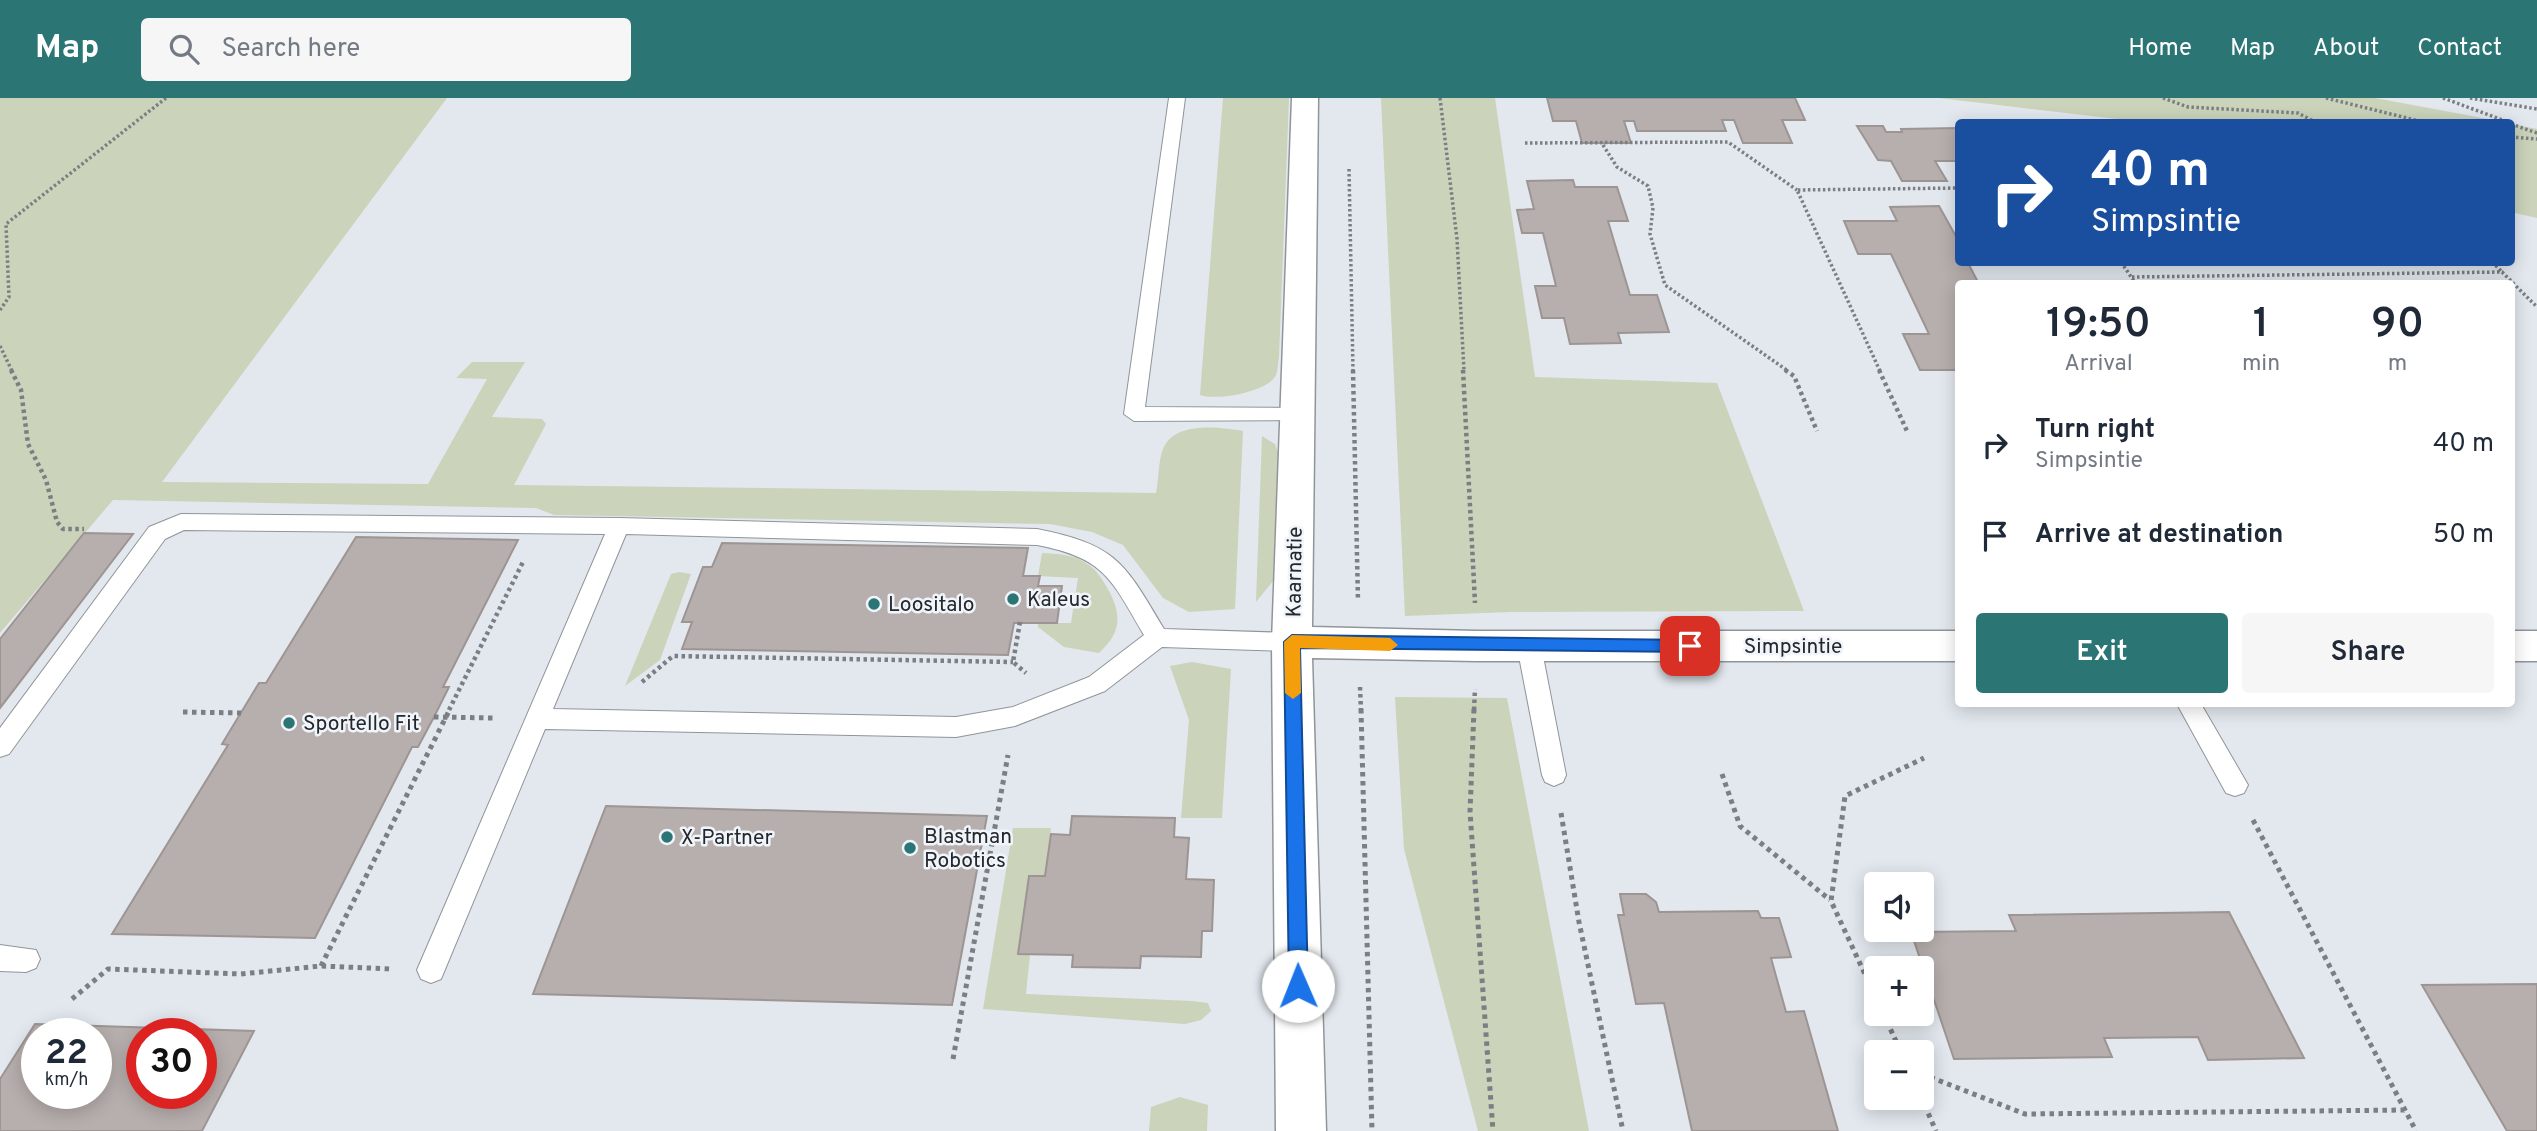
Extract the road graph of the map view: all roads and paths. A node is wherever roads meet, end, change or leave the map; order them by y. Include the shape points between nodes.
1 (166, 98) edge
2 (1177, 98) edge
3 (1305, 98) edge
4 (2163, 98) edge
5 (2326, 98) edge
6 (2443, 98) edge
7 (2470, 98) edge
8 (2537, 109) edge
9 (2309, 119) edge
10 (2411, 119) edge
11 (2499, 119) edge
12 (2515, 125) edge
13 (2537, 133) edge
14 (2515, 137) edge
15 (2537, 139) edge
16 (1525, 143) dead end
17 (1603, 145) junction
18 (1955, 188) edge
19 (1797, 190) junction
20 (2125, 266) edge
21 (2497, 266) edge
22 (2502, 272) junction
23 (2132, 277) junction
24 (2134, 280) edge
25 (2510, 280) edge
26 (2515, 285) edge
27 (2537, 307) edge
28 (0, 310) edge
29 (0, 346) edge
30 (1297, 415) junction
31 (1817, 431) dead end
32 (1907, 431) dead end
33 (541, 526) junction
34 (619, 526) junction
35 (84, 529) dead end
36 (1020, 622) dead end
37 (1157, 638) junction
38 (1292, 642) junction
39 (1529, 646) junction
40 (1955, 646) edge
41 (2515, 646) edge
42 (2537, 646) edge
43 (1013, 662) junction
44 (1058, 701) junction
45 (2191, 707) edge
46 (183, 712) dead end
47 (241, 713) dead end
48 (1015, 716) junction
49 (434, 717) dead end
50 (446, 717) junction
51 (538, 719) junction
52 (596, 719) junction
53 (0, 747) edge
54 (1924, 758) dead end
55 (1722, 774) dead end
56 (1554, 775) joint
57 (2235, 785) joint
58 (1831, 901) junction
59 (321, 967) junction
60 (432, 970) joint
61 (1864, 972) edge
62 (72, 999) dead end
63 (953, 1059) dead end
64 (1934, 1079) edge
65 (1927, 1110) edge
66 (2405, 1110) junction
67 (1301, 1131) edge
68 (1623, 1131) edge
69 (1936, 1131) edge
70 (2416, 1131) edge

1 - 28 path via 6,224 9,297
2 - 30 lane via 1134,414
3 - 30 street, Kaarnatie
4 - 9 path via 2188,107 2298,113
5 - 10 path
6 - 11 path
7 - 8 path
12 - 13 path
14 - 15 path
16 - 17 path
17 - 19 path via 1728,142
17 - 31 path via 1618,167 1648,186 1653,208 1650,234 1665,285 1794,376
18 - 19 path
19 - 32 path
20 - 23 path
21 - 22 path
22 - 23 path
22 - 25 path
23 - 24 path
26 - 27 path
29 - 35 path via 21,390 28,444 46,480 57,522 63,529
30 - 38 street, Kaarnatie
33 - 34 lane
33 - 50 path
33 - 53 lane via 181,522 157,533
34 - 37 lane via 1037,537 1071,542 1097,551 1113,564
34 - 51 lane
36 - 43 path
37 - 38 lane
37 - 44 lane via 1097,684
38 - 39 street, Simpsintie
38 - 67 street, Kaarnatie
39 - 40 street, Simpsintie
39 - 56 lane
41 - 42 street
43 - 44 path
43 - 52 path via 673,656
44 - 48 lane
45 - 57 lane
46 - 47 path
48 - 52 lane via 956,727
48 - 63 path
49 - 50 path
50 - 51 path
50 - 59 path
51 - 52 lane
51 - 60 lane
54 - 58 path via 1845,796
55 - 58 path via 1740,826
56 - 68 path
57 - 66 path
58 - 61 path
59 - 60 path
59 - 62 path via 241,974 108,969
64 - 66 path via 2025,1114
65 - 69 path
66 - 70 path

